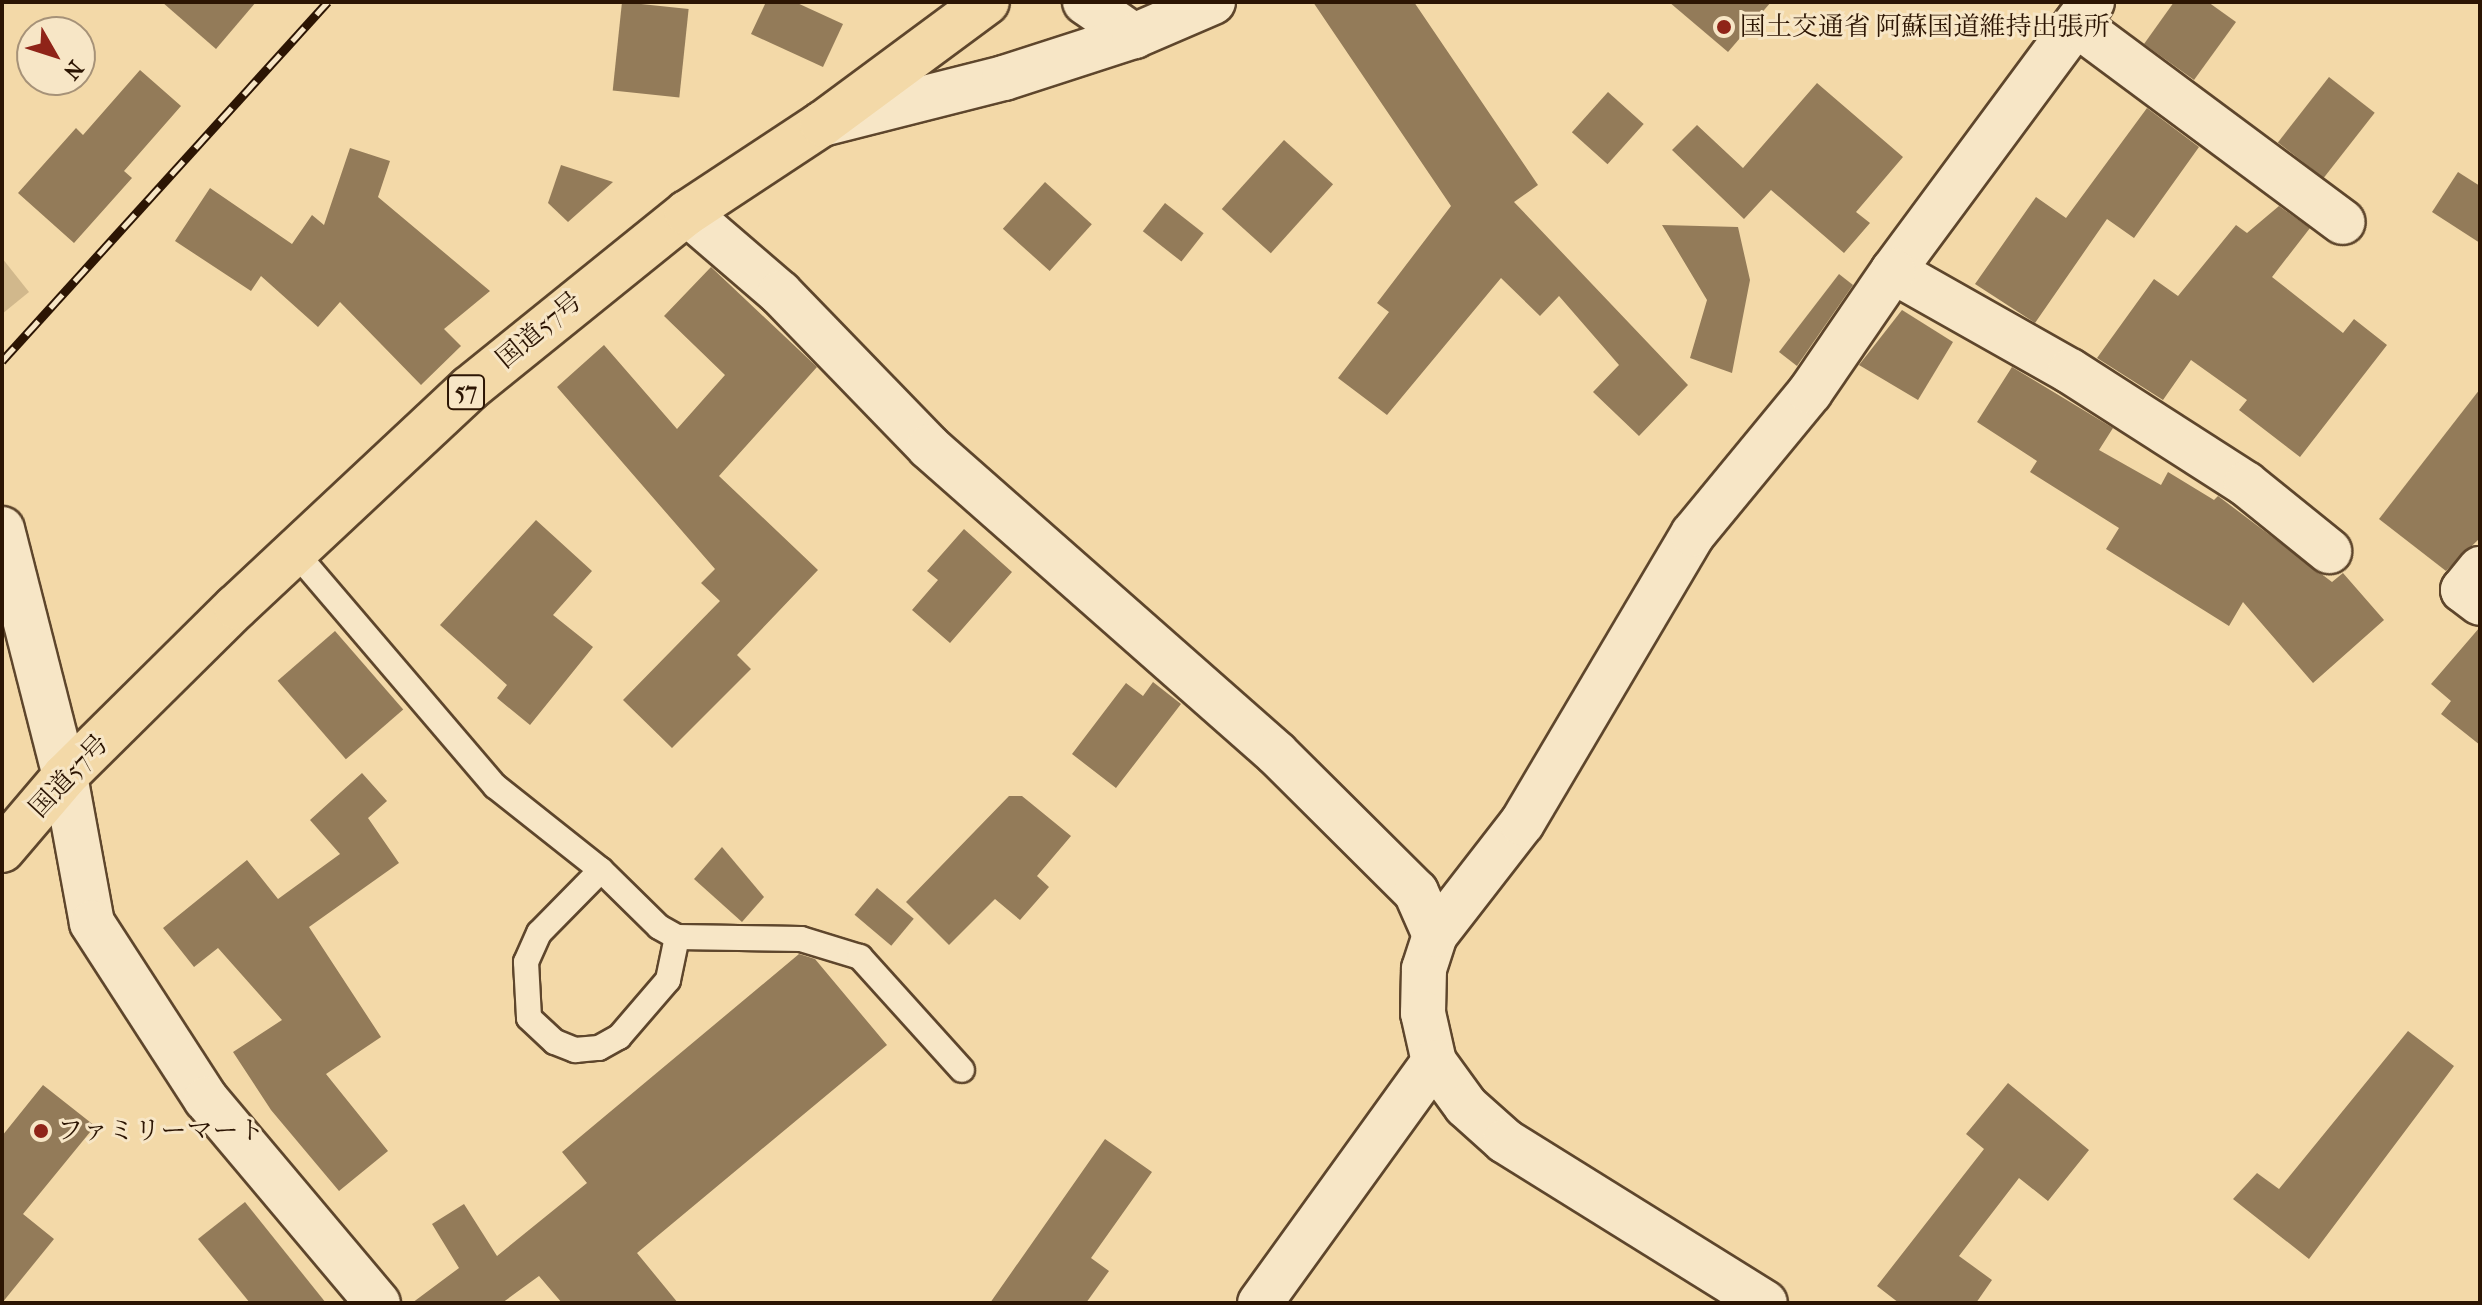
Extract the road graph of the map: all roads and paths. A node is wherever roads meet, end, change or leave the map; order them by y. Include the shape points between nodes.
1 (987, 2) edge
2 (1085, 2) edge
3 (1213, 2) edge
4 (2084, 13) edge
5 (1134, 36) junction
6 (822, 124) junction
7 (687, 213) junction
8 (2343, 222) dead end
9 (1893, 271) junction
10 (2, 529) edge
11 (2329, 551) dead end
12 (295, 552) junction
13 (2480, 569) edge
14 (2480, 603) edge
15 (65, 776) junction
16 (2, 850) edge
17 (601, 870) junction
18 (1435, 935) junction
19 (677, 937) junction
20 (1434, 1062) junction
21 (962, 1070) dead end
22 (378, 1303) edge
23 (1260, 1303) edge
24 (1765, 1303) edge

1 - 6 highway, 国道57号 / 57
2 - 5 street
3 - 5 street
4 - 8 street
4 - 9 street
5 - 6 street
6 - 7 highway, 国道57号 / 57
7 - 12 highway, 国道57号 / 57 via 470,388
7 - 18 street via 780,293 929,447 1379,850 1416,892
9 - 11 street via 2070,371 2221,468
9 - 18 street via 1810,392 1693,534 1522,823
10 - 15 street
12 - 15 highway, 国道57号 / 57
12 - 17 lane via 495,786
13 - 14 street via 2463,590
15 - 16 highway, 国道57号 / 57
15 - 22 street via 92,923 126,984 206,1099
17 - 19 lane
17 - 19 lane via 539,933 526,962 529,1018 555,1042 575,1050 599,1048 619,1037 668,980
18 - 20 street via 1424,969 1423,1013
19 - 21 lane via 801,939 860,957
20 - 23 street
20 - 24 street via 1466,1106 1505,1141

